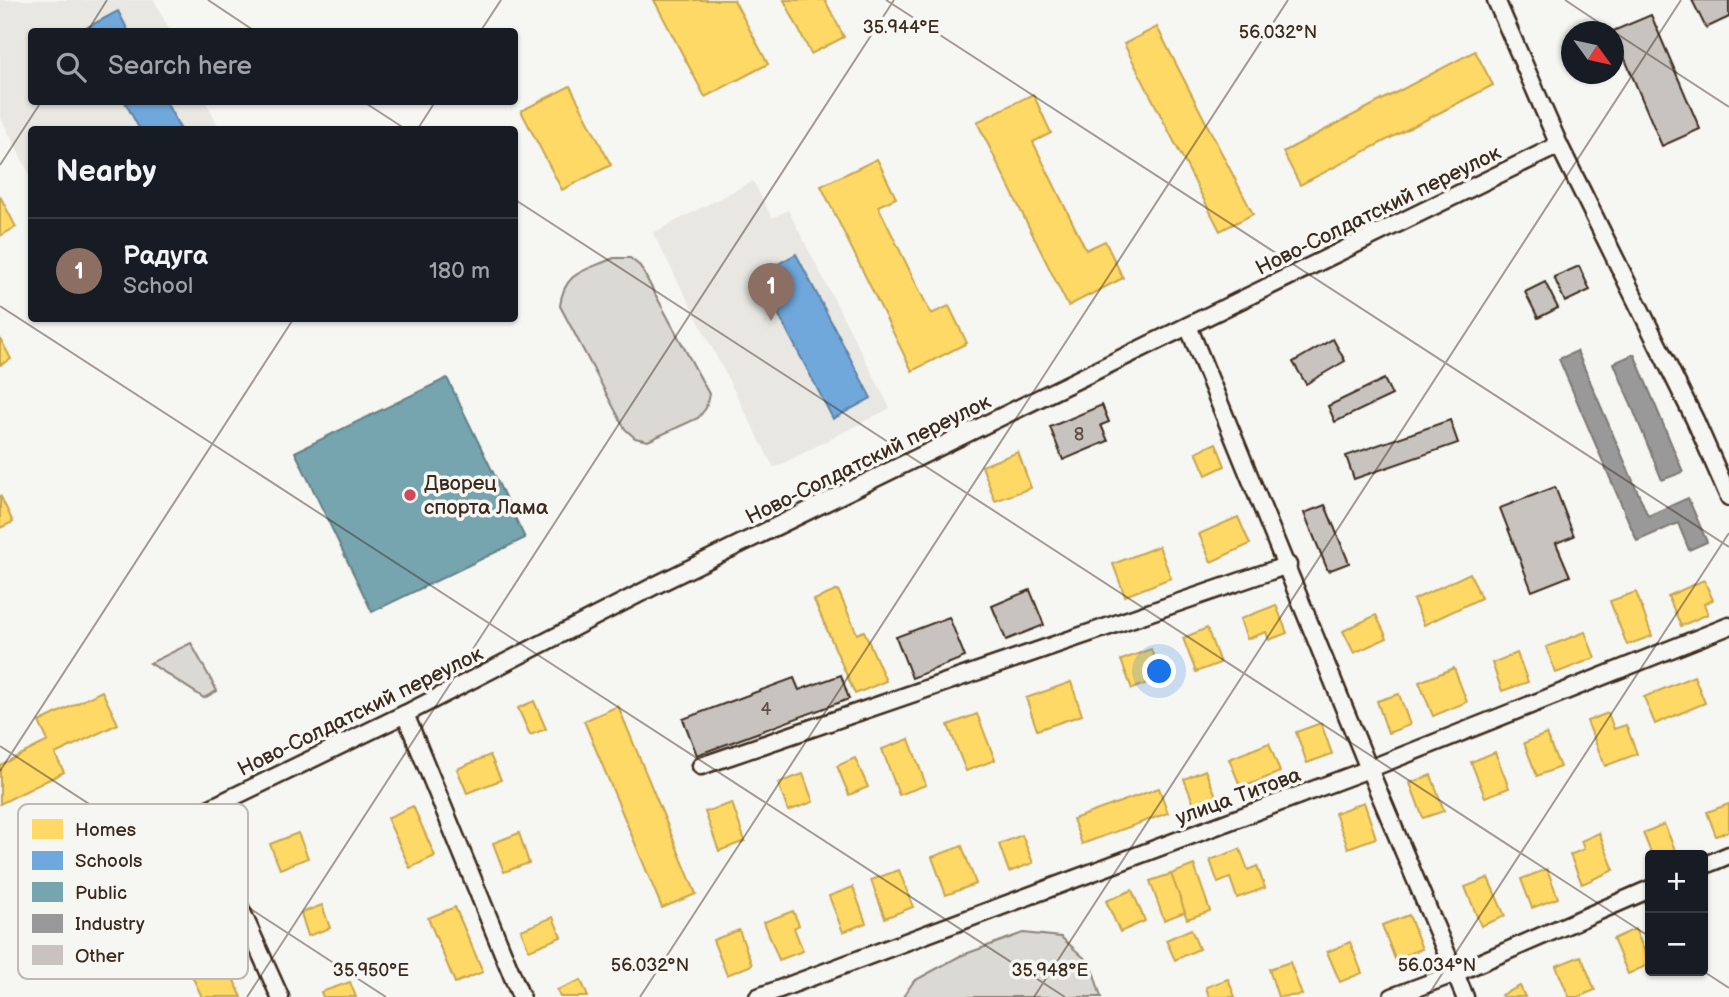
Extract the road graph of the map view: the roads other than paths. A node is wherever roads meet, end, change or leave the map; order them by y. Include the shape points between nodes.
1 (1496, 0) edge
2 (1559, 145) junction
3 (1188, 326) junction
4 (1729, 497) edge
5 (1288, 565) junction
6 (1729, 626) edge
7 (405, 714) junction
8 (701, 766) dead end
9 (1369, 769) junction
10 (219, 804) edge
11 (1729, 855) edge
12 (1708, 864) edge
13 (1645, 891) edge
14 (248, 926) edge
15 (1456, 974) junction
16 (280, 997) edge
17 (521, 997) edge
18 (758, 997) edge
19 (1392, 997) edge
20 (1465, 997) edge

1 - 2 street
2 - 3 street, Ново-Солдатский переулок
2 - 4 street
3 - 5 street
3 - 7 street, Ново-Солдатский переулок via 660,583
5 - 8 street
5 - 9 street
6 - 9 street, улица Титова
7 - 10 street, Ново-Солдатский переулок
7 - 17 street
9 - 15 street
9 - 18 street, улица Титова
11 - 12 street
13 - 15 street
14 - 16 street, Ново-Солдатский переулок
15 - 19 street
15 - 20 street

